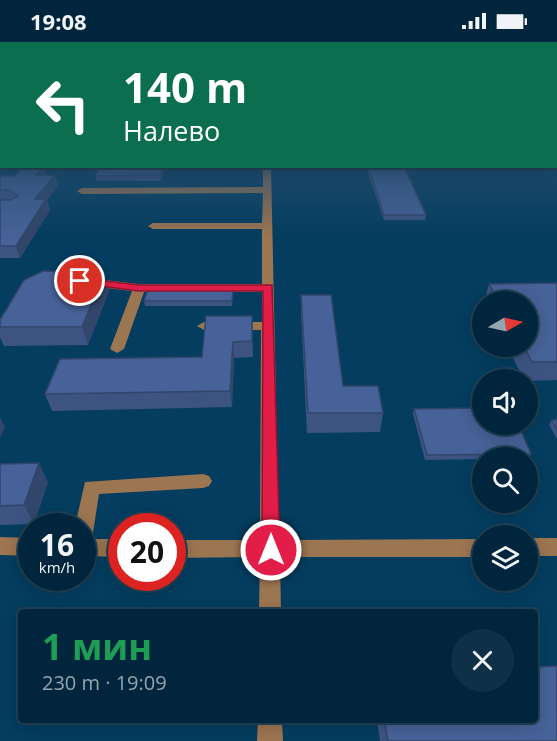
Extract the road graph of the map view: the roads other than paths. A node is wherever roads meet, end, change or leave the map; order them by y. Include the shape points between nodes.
1 (267, 172) edge
2 (82, 190) dead end
3 (267, 190) junction
4 (153, 226) dead end
5 (268, 226) junction
6 (70, 281) edge
7 (139, 288) junction
8 (268, 288) junction
9 (204, 326) edge
10 (268, 326) junction
11 (117, 348) dead end
12 (202, 481) dead end
13 (87, 513) edge
14 (0, 546) edge
15 (18, 547) edge
16 (538, 547) edge
17 (557, 547) edge
18 (472, 548) edge
19 (186, 549) edge
20 (271, 550) junction
21 (270, 609) edge
22 (270, 723) edge
23 (270, 741) edge

1 - 3 street
2 - 3 street
3 - 5 street
4 - 5 street
5 - 8 street
6 - 7 street
7 - 8 street
7 - 11 street
8 - 10 street
9 - 10 street
10 - 20 street
12 - 13 street via 91,487
14 - 15 street
16 - 17 street
18 - 20 street
19 - 20 street
20 - 21 street
22 - 23 street

